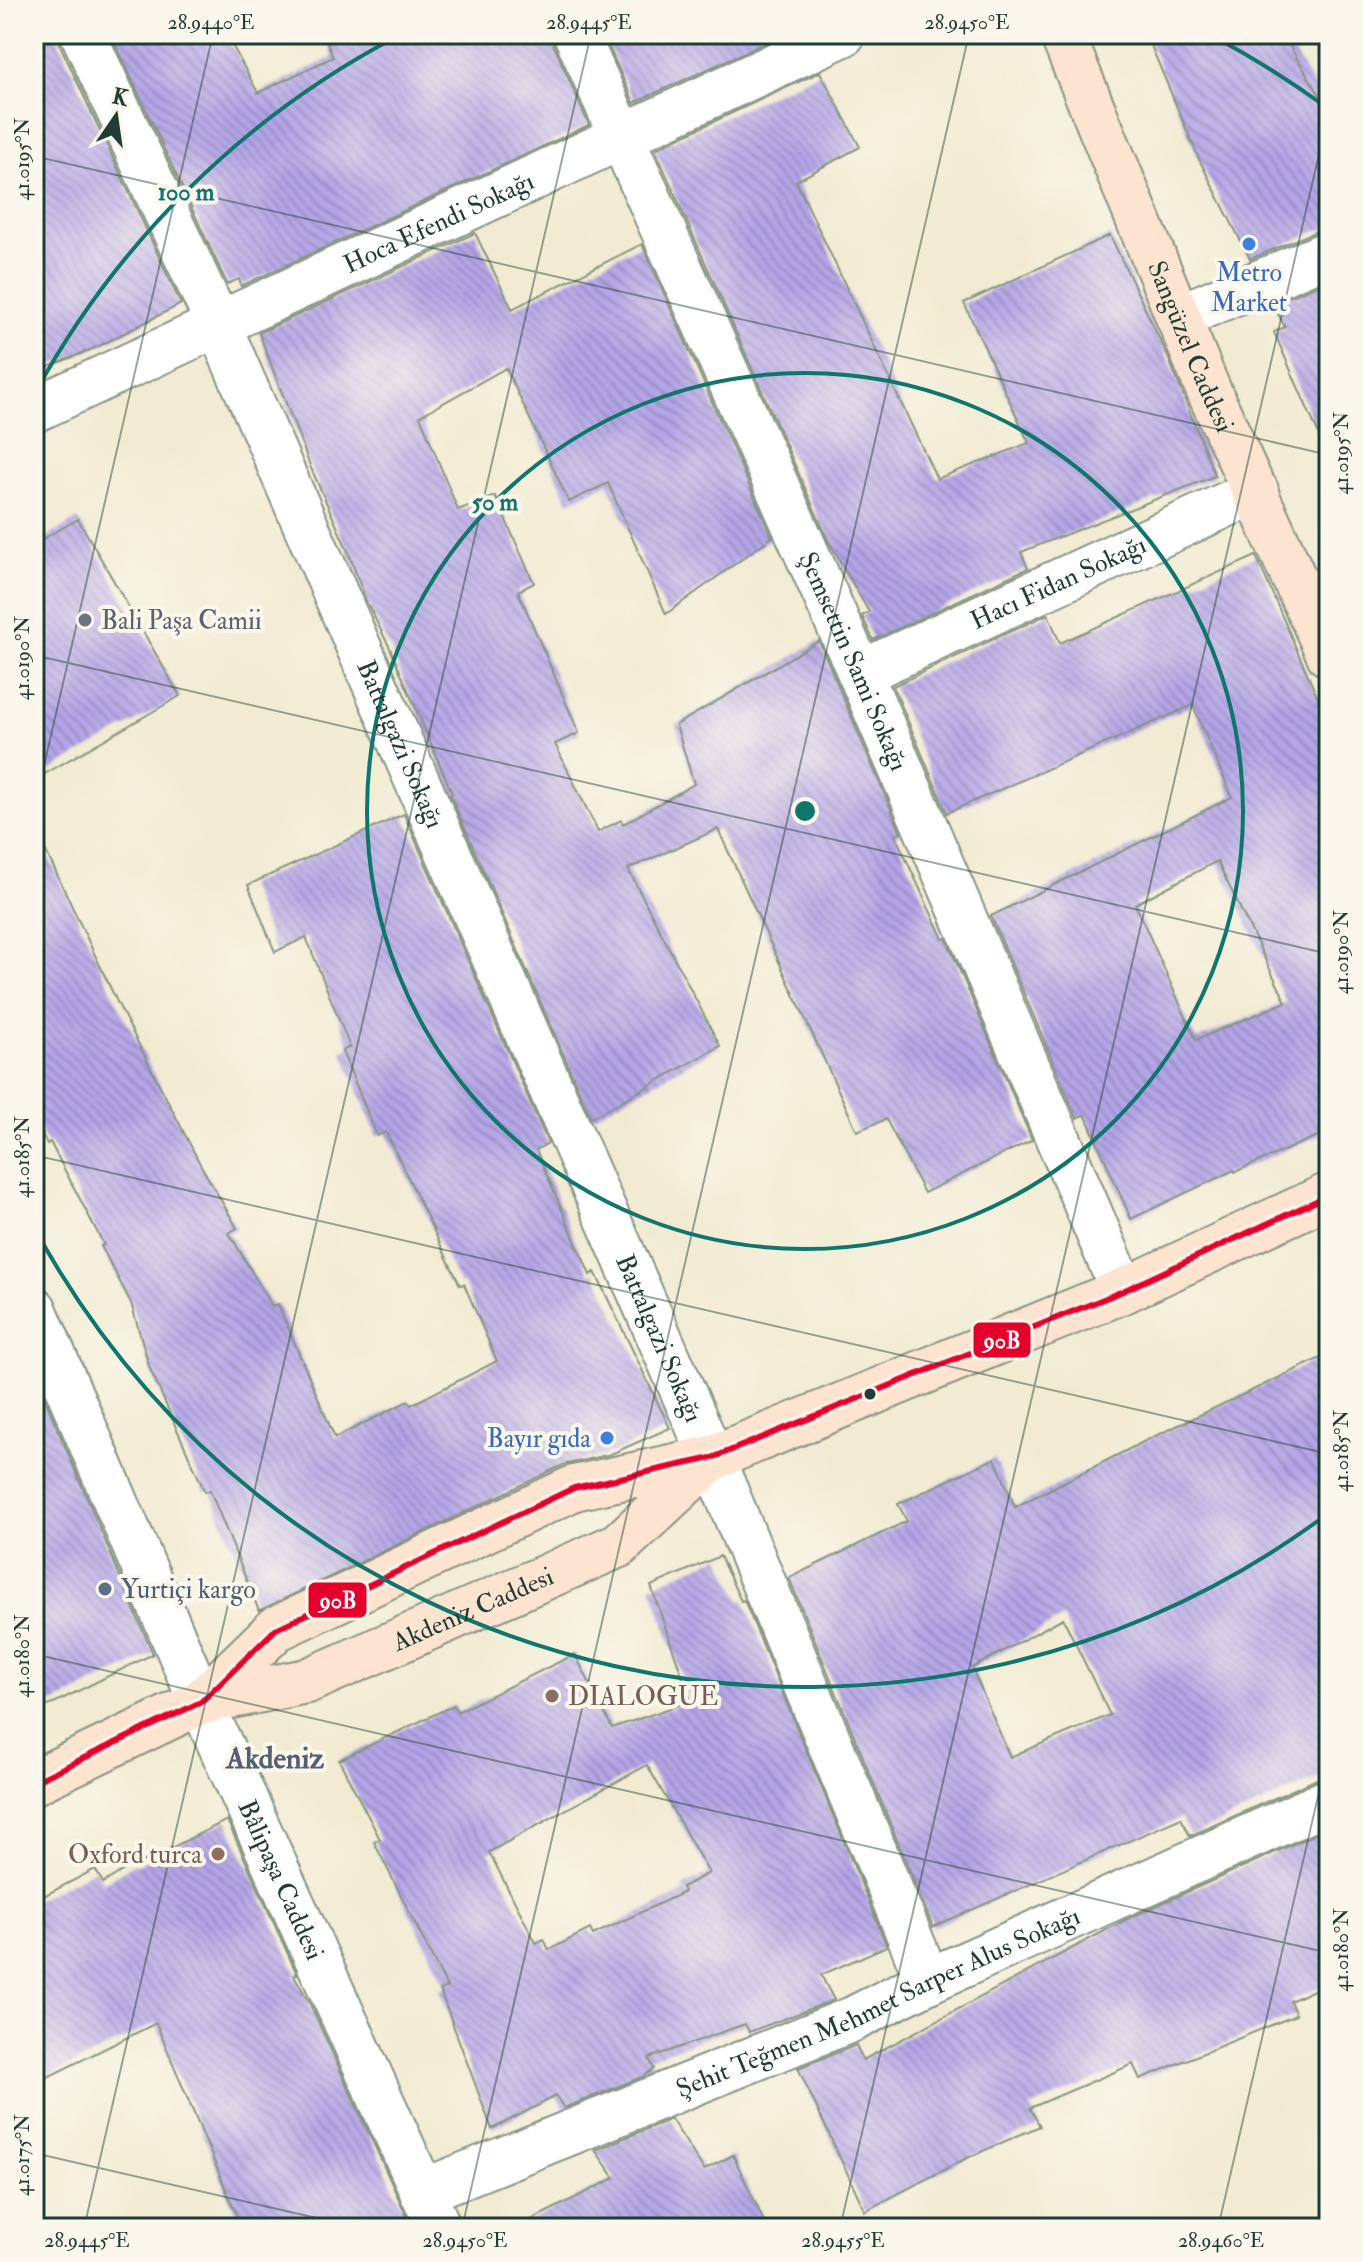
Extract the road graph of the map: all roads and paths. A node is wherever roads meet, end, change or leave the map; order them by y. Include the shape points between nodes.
1 (83, 34) edge
2 (576, 34) edge
3 (843, 34) edge
4 (1062, 34) edge
5 (622, 138) junction
6 (1329, 253) edge
7 (1178, 317) junction
8 (218, 324) junction
9 (34, 410) edge
10 (1256, 491) junction
11 (1329, 655) edge
12 (860, 673) junction
13 (1329, 1195) edge
14 (1123, 1291) junction
15 (34, 1309) edge
16 (712, 1458) junction
17 (201, 1702) junction
18 (34, 1782) edge
19 (1329, 1801) edge
20 (928, 1981) junction
21 (430, 2210) edge

1 - 8 street, Battalgazi Sokağı
2 - 5 street, Şemsettin Sami Sokağı
3 - 5 street, Hoca Efendi Sokağı
4 - 7 main road, Sangüzel Caddesi
5 - 8 street, Hoca Efendi Sokağı
5 - 12 street, Şemsettin Sami Sokağı
6 - 7 street
7 - 10 main road, Sangüzel Caddesi
8 - 9 street, Hoca Efendi Sokağı
8 - 16 street, Battalgazi Sokağı
10 - 11 main road, Sangüzel Caddesi
10 - 12 street, Hacı Fidan Sokağı
12 - 14 street, Şemsettin Sami Sokağı
13 - 14 main road, Akdeniz Caddesi
14 - 16 main road, Akdeniz Caddesi
15 - 17 street, Bâlipaşa Caddesi
16 - 17 main road, Akdeniz Caddesi via 574,1488 290,1622 276,1629
16 - 17 main road, Akdeniz Caddesi via 619,1545 307,1681
16 - 20 street, Battalgazi Sokağı
17 - 18 main road, Akdeniz Caddesi
17 - 21 street, Bâlipaşa Caddesi
19 - 20 street, Şehit Teğmen Mehmet Sarper Alus Sokağı
20 - 21 street, Şehit Teğmen Mehmet Sarper Alus Sokağı

